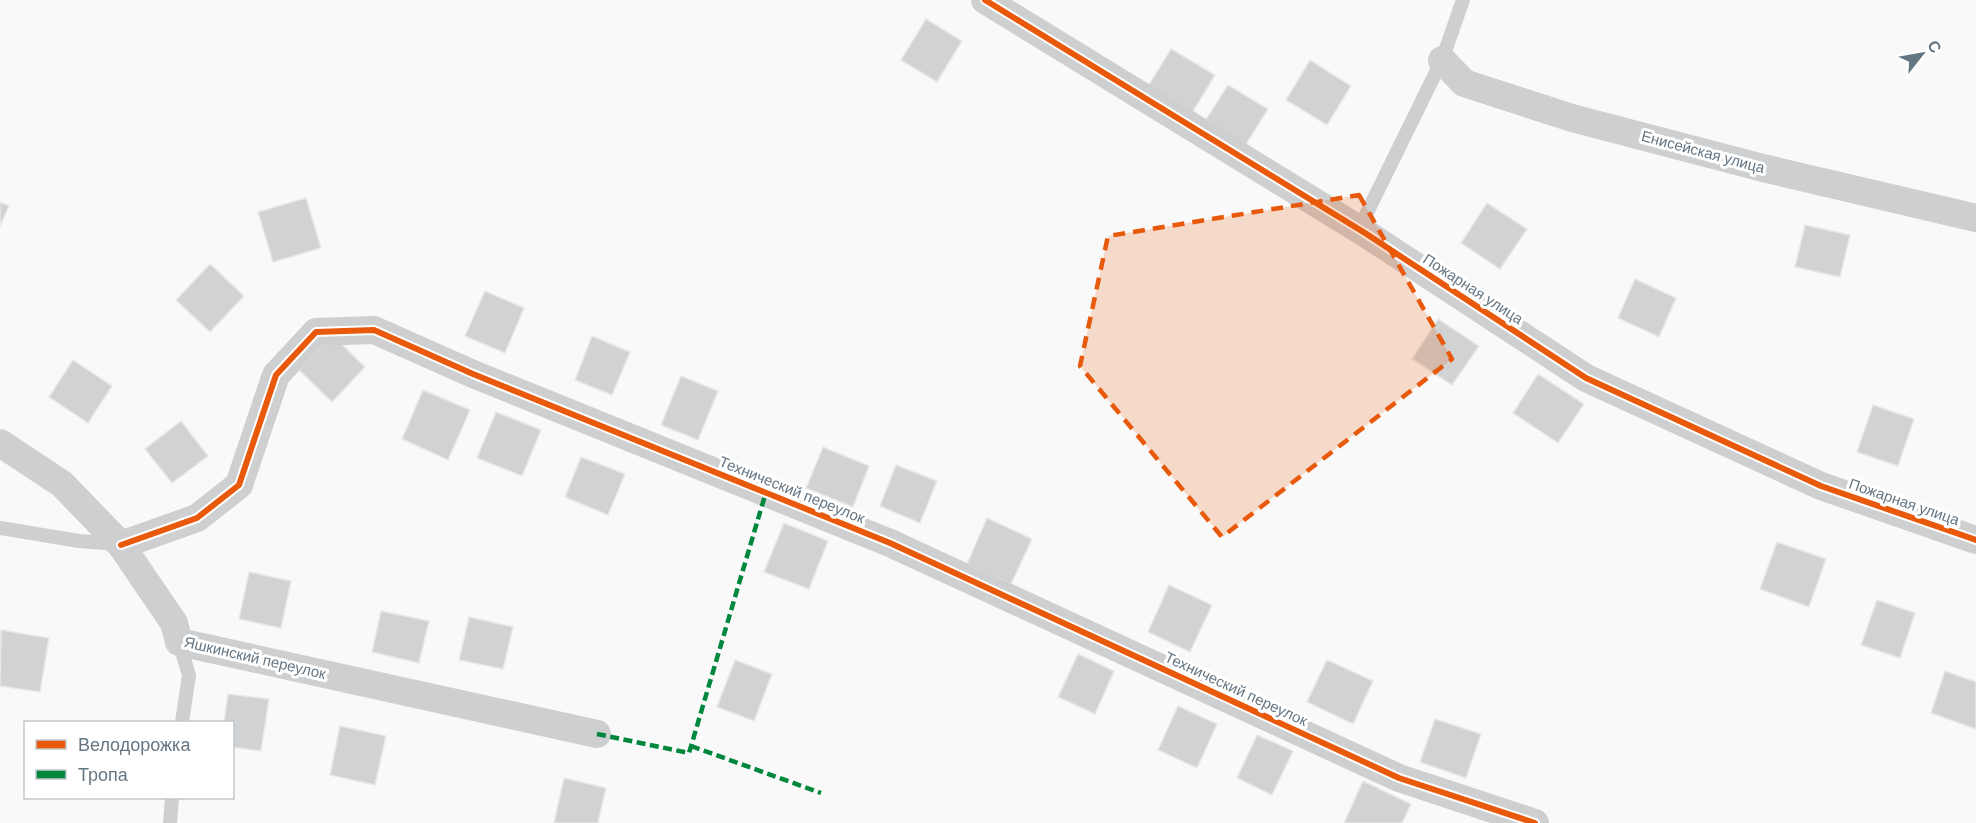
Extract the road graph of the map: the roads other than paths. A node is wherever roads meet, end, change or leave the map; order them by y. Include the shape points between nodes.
1 (985, 0) edge
2 (1463, 0) edge
3 (1442, 60) junction
4 (1976, 218) edge
5 (1359, 229) junction
6 (0, 443) edge
7 (0, 528) edge
8 (1976, 540) edge
9 (121, 545) junction
10 (179, 642) junction
11 (182, 721) edge
12 (597, 734) dead end
13 (172, 799) edge
14 (170, 823) edge
15 (1535, 823) edge

1 - 5 street, Пожарная улица
2 - 3 lane
3 - 4 street, Енисейская улица via 1464,83 1572,118
3 - 5 lane
5 - 8 street, Пожарная улица via 1586,378 1821,486
6 - 9 street, Яшкинский переулок via 62,484
7 - 9 lane
9 - 10 street, Яшкинский переулок via 174,623
9 - 15 street, Технический переулок via 197,518 239,485 276,375 316,332 374,330 890,543 1399,778
10 - 11 lane via 189,675
10 - 12 street, Яшкинский переулок
13 - 14 lane

